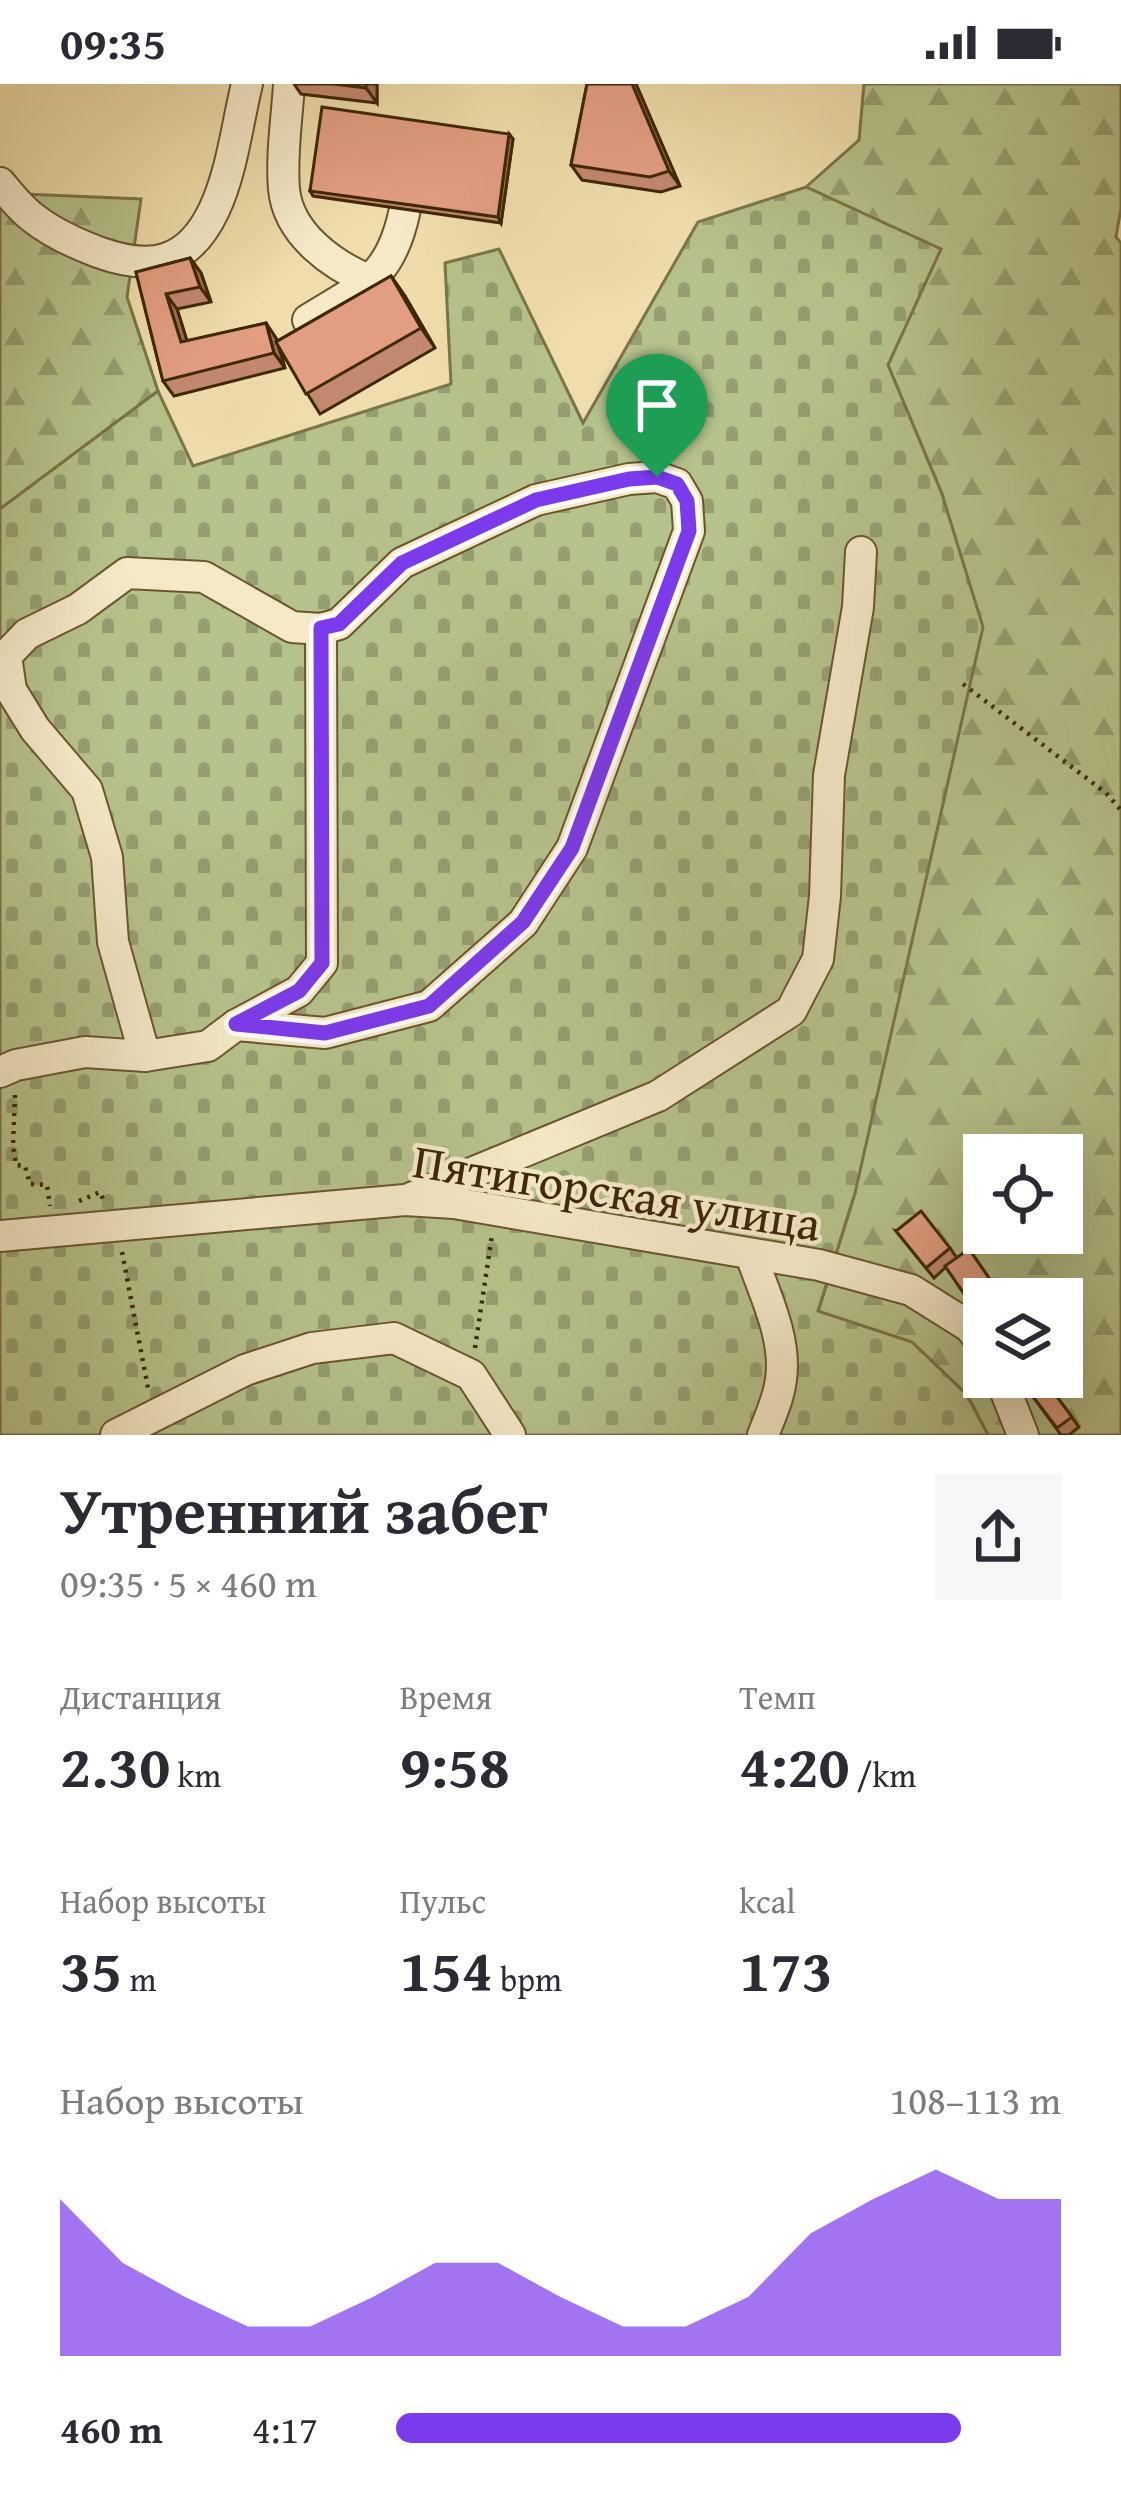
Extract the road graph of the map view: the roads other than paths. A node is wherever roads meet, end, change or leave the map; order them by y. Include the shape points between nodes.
1 (247, 84) edge
2 (289, 84) edge
3 (0, 183) edge
4 (405, 209) edge
5 (371, 281) junction
6 (308, 320) edge
7 (861, 552) dead end
8 (321, 628) junction
9 (236, 1024) junction
10 (146, 1056) junction
11 (8, 1068) edge
12 (405, 1200) junction
13 (0, 1236) edge
14 (751, 1255) junction
15 (963, 1323) edge
16 (1008, 1398) edge
17 (116, 1435) edge
18 (510, 1435) edge
19 (763, 1435) edge
20 (1022, 1435) edge

1 - 3 street via 214,209 184,250 165,260 113,257 55,234
2 - 5 street via 287,205 324,256
4 - 5 street via 400,237
5 - 6 street
7 - 12 street via 829,775 818,959 791,1011 658,1096
8 - 9 street via 322,963 299,991
8 - 9 street via 339,624 402,563 536,500 657,477 677,484 687,501 689,531 572,848 523,922 429,1006 325,1033
8 - 10 street via 292,627 204,577 128,573 27,634 7,656 11,690 87,790 107,857 113,942
9 - 10 street via 208,1046
10 - 11 street via 85,1052
12 - 13 street, Пятигорская улица
12 - 14 street, Пятигорская улица
14 - 15 street, Пятигорская улица via 910,1290
14 - 19 street via 782,1360
16 - 20 street
17 - 18 street via 244,1370 311,1348 394,1338 472,1376

